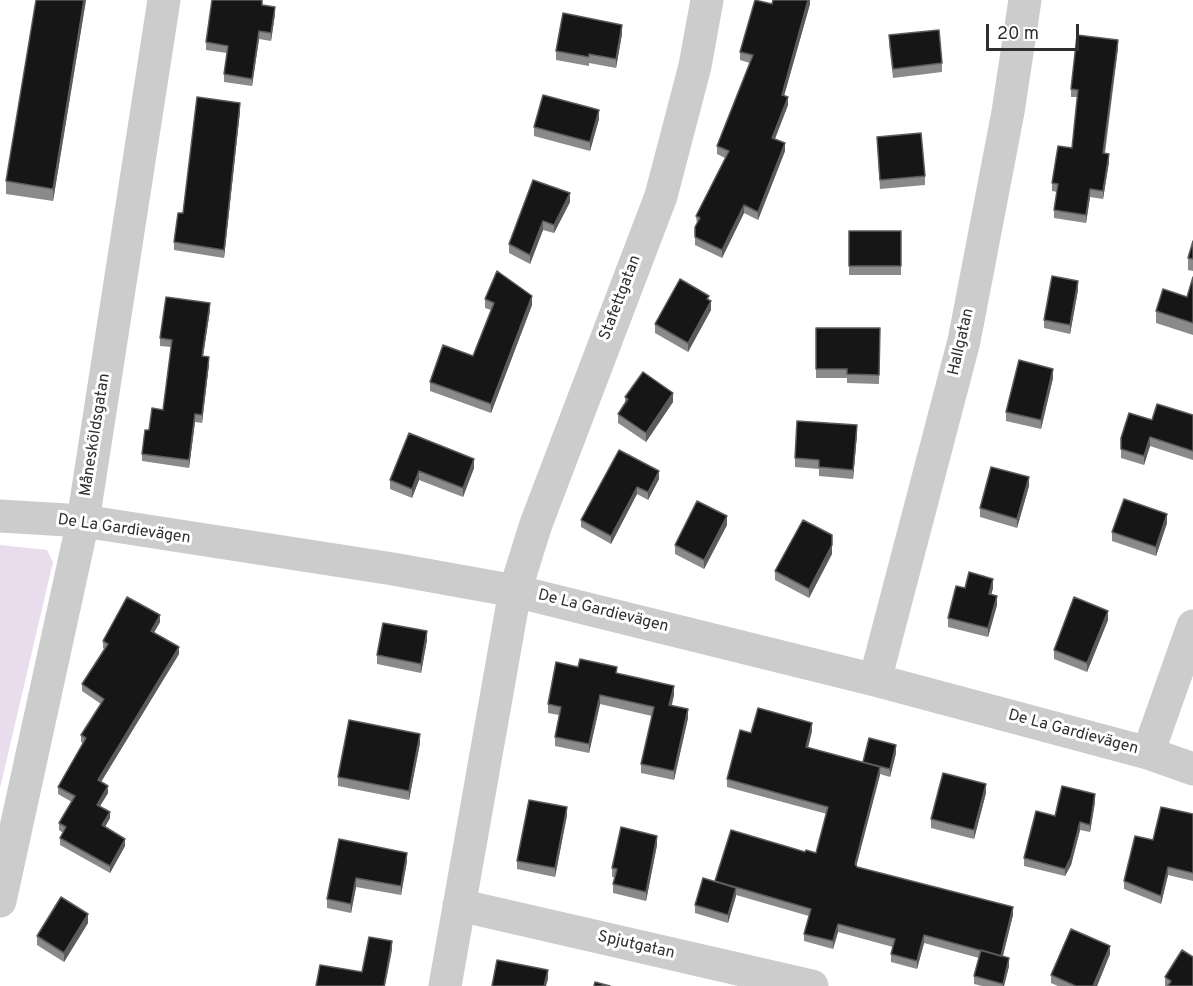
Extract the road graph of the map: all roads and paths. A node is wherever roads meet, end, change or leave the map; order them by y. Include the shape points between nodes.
1 (164, 0) edge
2 (707, 0) edge
3 (1025, 0) edge
4 (0, 516) edge
5 (83, 521) junction
6 (515, 591) junction
7 (1193, 626) edge
8 (875, 680) junction
9 (1148, 753) junction
10 (1193, 769) edge
11 (0, 902) edge
12 (459, 905) junction
13 (445, 986) edge
14 (812, 986) edge

1 - 5 street, Månesköldsgatan
2 - 6 street, Stafettgatan via 661,196 536,524
3 - 8 street, Hallgatan via 964,341
4 - 5 street, De La Gardievägen
5 - 6 street, De La Gardievägen
5 - 11 street, Månesköldsgatan
6 - 8 street, De La Gardievägen
6 - 12 street, Stafettgatan
7 - 9 street
8 - 9 street, De La Gardievägen
9 - 10 street, De La Gardievägen
12 - 13 street, Stafettgatan
12 - 14 street, Spjutgatan

